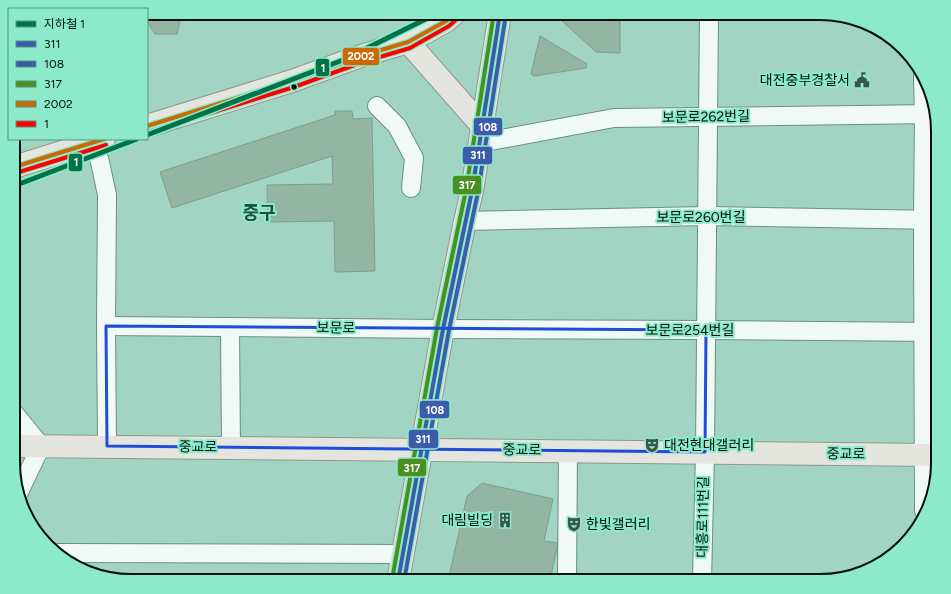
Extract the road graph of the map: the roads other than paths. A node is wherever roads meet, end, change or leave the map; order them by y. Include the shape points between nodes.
1 (447, 20) edge
2 (499, 20) edge
3 (709, 20) edge
4 (408, 42) junction
5 (377, 106) dead end
6 (930, 114) edge
7 (930, 116) edge
8 (708, 117) junction
9 (148, 126) edge
10 (481, 134) junction
11 (97, 140) edge
12 (20, 164) edge
13 (411, 188) dead end
14 (707, 216) junction
15 (465, 221) junction
16 (930, 221) edge
17 (106, 326) junction
18 (230, 327) junction
19 (443, 329) junction
20 (706, 330) junction
21 (931, 332) edge
22 (20, 420) edge
23 (20, 446) edge
24 (41, 446) junction
25 (107, 446) junction
26 (231, 448) junction
27 (421, 450) junction
28 (568, 451) junction
29 (705, 452) junction
30 (931, 455) edge
31 (22, 485) edge
32 (926, 496) edge
33 (66, 553) edge
34 (403, 554) junction
35 (399, 574) edge
36 (567, 574) edge
37 (702, 574) edge

1 - 4 main road
2 - 10 main road
3 - 8 street, 대흥로111번길
4 - 9 main road
4 - 10 main road
5 - 13 street via 397,126 414,158
6 - 8 street, 보문로262번길
7 - 16 street
8 - 10 street, 보문로262번길 via 614,118
8 - 14 street, 대흥로111번길
10 - 15 main road
11 - 12 main road
11 - 17 street via 107,195
14 - 15 street, 보문로260번길
14 - 16 street, 보문로260번길
14 - 20 street, 대흥로111번길
15 - 19 main road
16 - 21 street
17 - 18 street, 보문로
17 - 25 street
18 - 19 street, 보문로
18 - 26 street
19 - 20 street, 보문로254번길
19 - 27 main road
20 - 21 street, 보문로254번길
20 - 29 street, 대흥로111번길
21 - 30 street
22 - 24 street
23 - 24 main road, 중교로
24 - 25 main road, 중교로
24 - 31 street
25 - 26 main road, 중교로
26 - 27 main road, 중교로
27 - 28 main road, 중교로
27 - 34 main road
28 - 29 main road, 중교로
28 - 36 street
29 - 30 main road, 중교로
29 - 37 street, 대흥로111번길
30 - 32 street
33 - 34 street
34 - 35 main road

